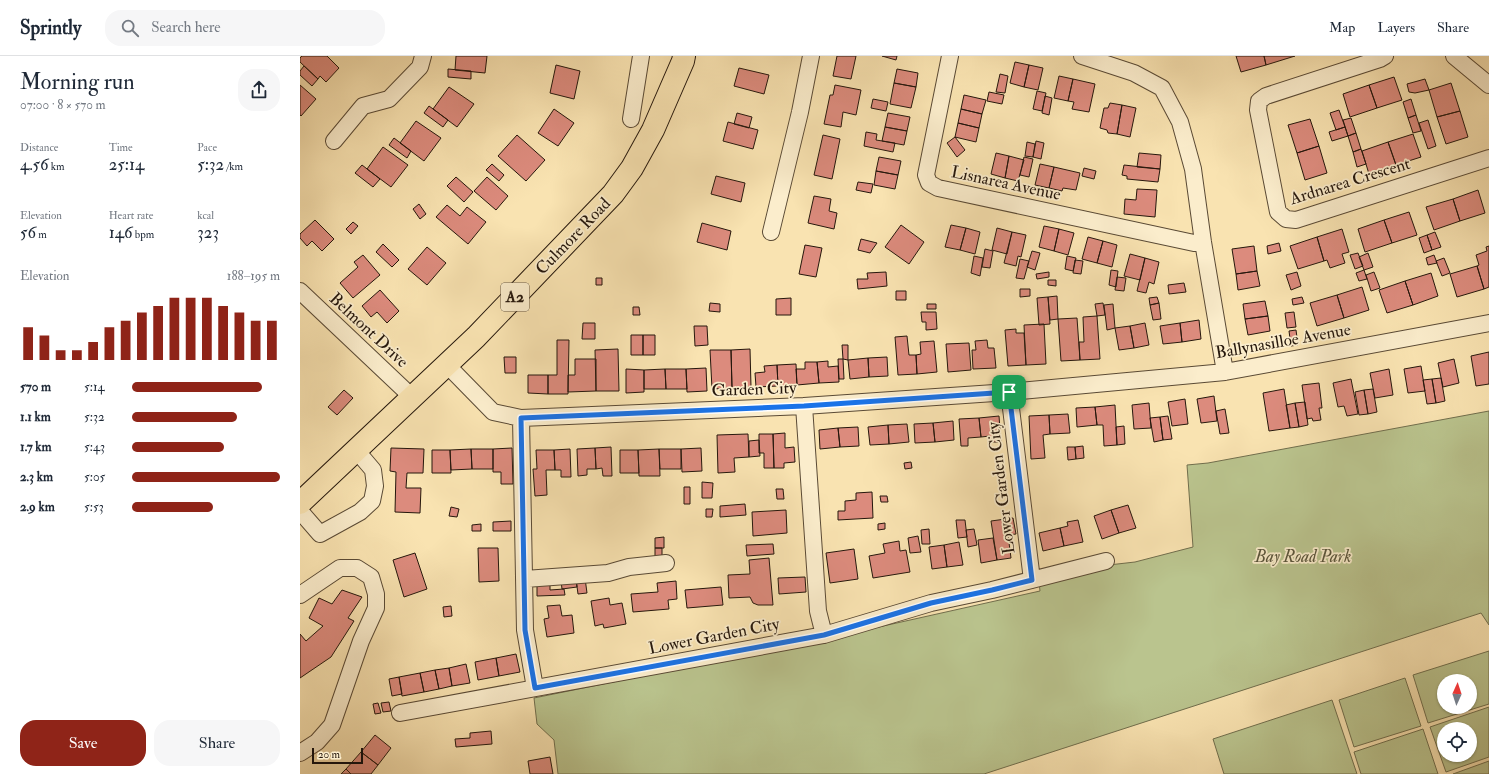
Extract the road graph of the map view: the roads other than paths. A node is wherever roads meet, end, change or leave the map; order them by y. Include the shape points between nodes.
1 (423, 56) edge
2 (641, 56) edge
3 (684, 56) edge
4 (811, 56) edge
5 (950, 56) edge
6 (1082, 56) edge
7 (1385, 56) edge
8 (1454, 56) edge
9 (1489, 85) edge
10 (631, 119) dead end
11 (334, 141) dead end
12 (1489, 158) edge
13 (771, 232) dead end
14 (1203, 242) junction
15 (300, 291) edge
16 (1489, 323) edge
17 (447, 365) junction
18 (1225, 372) junction
19 (1082, 385) joint
20 (1009, 392) junction
21 (412, 397) junction
22 (804, 406) junction
23 (521, 418) junction
24 (356, 450) junction
25 (300, 503) edge
26 (300, 511) edge
27 (1106, 562) dead end
28 (666, 563) dead end
29 (525, 579) junction
30 (1032, 580) junction
31 (300, 595) edge
32 (824, 635) junction
33 (535, 688) junction
34 (400, 713) dead end
35 (300, 753) edge

1 - 11 street via 420,67 389,99 362,106
2 - 10 street
3 - 17 highway, Culmore Road / A2 via 653,130 632,168 613,194
4 - 13 street
5 - 14 street, Lisnarea Avenue via 926,175 929,182 938,188 954,192 1194,243
6 - 14 street via 1134,74 1162,88 1180,122 1193,169
7 - 12 street, Ardnarea Crescent via 1266,96 1259,101 1258,110 1278,212 1286,219 1296,220
8 - 9 street
14 - 18 street
15 - 21 street, Belmont Drive
16 - 18 street, Ballynasilloe Avenue
17 - 21 highway, Culmore Road / A2
17 - 23 street, Garden City via 493,412
18 - 19 street, Ballynasilloe Avenue
19 - 20 street, Garden City
20 - 22 street, Garden City
20 - 30 street, Lower Garden City
21 - 24 highway, Culmore Road / A2
22 - 23 street, Garden City
22 - 32 street via 818,611
23 - 29 street
24 - 25 highway, Culmore Road / A2
24 - 26 street via 373,470 375,486 372,501 360,512 320,534
27 - 30 street, Lower Garden City
28 - 29 street via 629,567 608,573
29 - 33 street via 525,630
30 - 32 street, Lower Garden City via 931,603
31 - 35 street via 340,568 357,568 370,577 376,594 376,608 361,641 332,725 317,742
32 - 33 street, Lower Garden City
33 - 34 street, Lower Garden City

